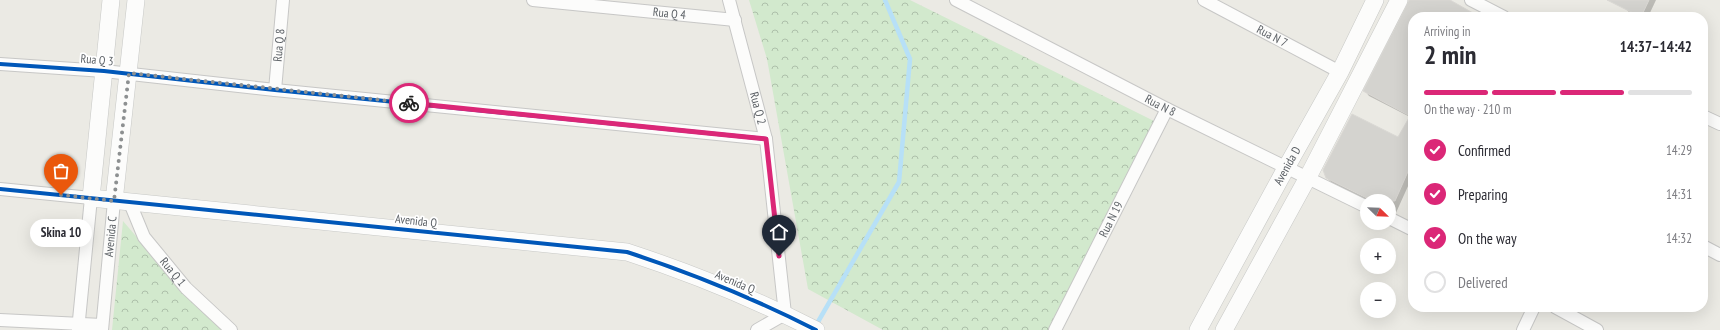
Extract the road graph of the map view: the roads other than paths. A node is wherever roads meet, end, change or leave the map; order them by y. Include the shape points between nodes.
1 (111, 0) edge
2 (136, 0) edge
3 (283, 0) edge
4 (533, 0) edge
5 (729, 0) edge
6 (956, 0) edge
7 (1204, 0) edge
8 (1375, 0) edge
9 (1399, 0) edge
10 (1471, 0) edge
11 (1494, 12) edge
12 (735, 20) junction
13 (0, 64) edge
14 (104, 71) junction
15 (1340, 72) junction
16 (129, 73) junction
17 (275, 90) junction
18 (1167, 109) junction
19 (1708, 118) edge
20 (1720, 124) edge
21 (766, 139) junction
22 (1286, 168) junction
23 (1308, 177) junction
24 (0, 188) edge
25 (91, 198) junction
26 (122, 202) junction
27 (1360, 203) edge
28 (1396, 222) edge
29 (1408, 228) edge
30 (1708, 249) edge
31 (1720, 255) edge
32 (1532, 312) edge
33 (1564, 312) edge
34 (785, 314) junction
35 (0, 320) edge
36 (810, 327) edge
37 (78, 328) edge
38 (102, 328) edge
39 (231, 330) edge
40 (757, 330) edge
41 (1055, 330) edge
42 (1198, 330) edge
43 (1224, 330) edge
44 (1523, 330) edge
45 (1597, 330) edge

1 - 14 street, Avenida C
2 - 16 street, Avenida C
3 - 17 street, Rua Q 8
4 - 12 street, Rua Q 4
5 - 12 street, Rua Q 2
6 - 18 street, Rua N 8
7 - 15 street, Rua N 7
8 - 15 street, Avenida D
9 - 23 street, Avenida D
10 - 11 street
12 - 21 street, Rua Q 2
13 - 14 street, Rua Q 3
14 - 16 street, Rua Q 3
14 - 25 street, Avenida C
15 - 22 street, Avenida D
16 - 17 street, Rua Q 3
16 - 26 street, Avenida C
17 - 21 street, Rua Q 3
18 - 22 street, Rua N 8
18 - 41 street, Rua N 19
19 - 20 street
21 - 34 street, Rua Q 2
22 - 23 street, Rua N 8
22 - 42 street, Avenida D
23 - 27 street, Rua N 8
23 - 43 street, Avenida D
24 - 25 street, Avenida Q
25 - 26 street, Avenida Q
25 - 37 street, Avenida C
26 - 34 street, Avenida Q via 627,252 676,268
26 - 38 street, Avenida C
26 - 39 street, Rua Q 1 via 144,237 186,288
28 - 29 street
30 - 31 street
32 - 44 street
33 - 45 street
34 - 36 street, Avenida Q
34 - 40 street
35 - 37 street
37 - 38 street

